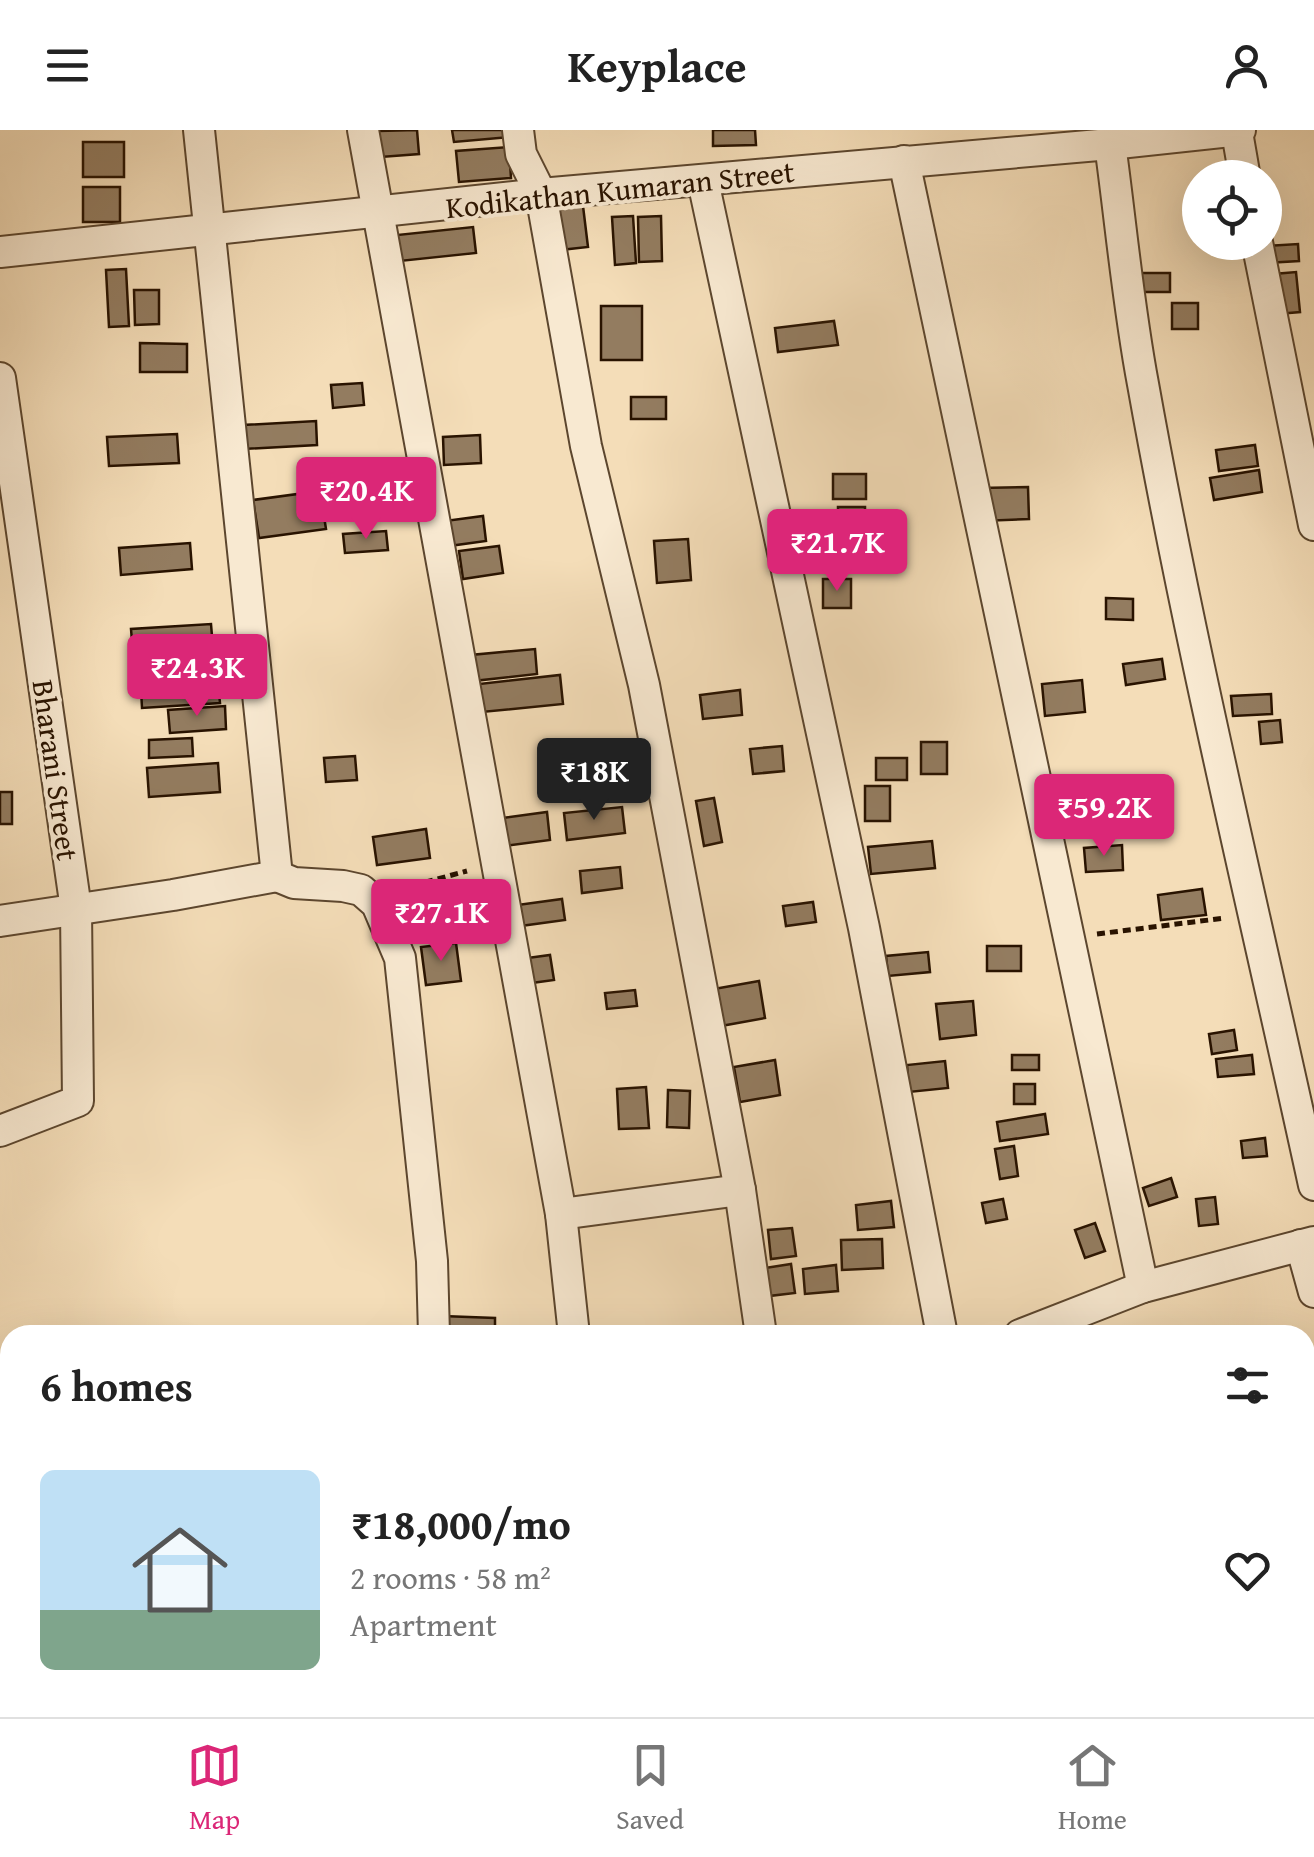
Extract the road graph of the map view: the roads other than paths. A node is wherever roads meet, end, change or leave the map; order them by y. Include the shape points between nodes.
1 (199, 130) edge
2 (363, 130) edge
3 (518, 130) edge
4 (1238, 131) edge
5 (1110, 144) junction
6 (904, 160) junction
7 (1242, 160) edge
8 (703, 181) junction
9 (542, 194) junction
10 (376, 213) junction
11 (210, 230) junction
12 (0, 252) edge
13 (1261, 260) edge
14 (0, 378) edge
15 (1314, 525) edge
16 (277, 876) junction
17 (76, 908) junction
18 (0, 920) edge
19 (0, 1131) edge
20 (1314, 1185) edge
21 (740, 1190) junction
22 (561, 1214) junction
23 (1307, 1243) edge
24 (1143, 1287) junction
25 (1314, 1292) edge
26 (434, 1325) edge
27 (573, 1325) edge
28 (760, 1325) edge
29 (940, 1325) edge
30 (1052, 1325) edge

1 - 11 street
2 - 10 street
3 - 9 street via 521,154
4 - 5 street, Kodikathan Kumaran Street
4 - 7 street
5 - 6 street, Kodikathan Kumaran Street
5 - 20 street via 1142,382
6 - 8 street, Kodikathan Kumaran Street
6 - 24 street
8 - 9 street, Kodikathan Kumaran Street
8 - 29 street via 864,928
9 - 10 street, Kodikathan Kumaran Street
9 - 21 street via 586,446 644,685
10 - 11 street, Kodikathan Kumaran Street
10 - 22 street
11 - 12 street, Kodikathan Kumaran Street
11 - 16 street
13 - 15 street
14 - 17 street, Bharani Street
16 - 17 street
16 - 26 street via 294,884 361,890 376,904 400,958
17 - 18 street
17 - 19 street, Bharani Street via 78,1102
21 - 22 street
21 - 28 street
22 - 27 street
23 - 24 street
23 - 25 street
24 - 30 street

